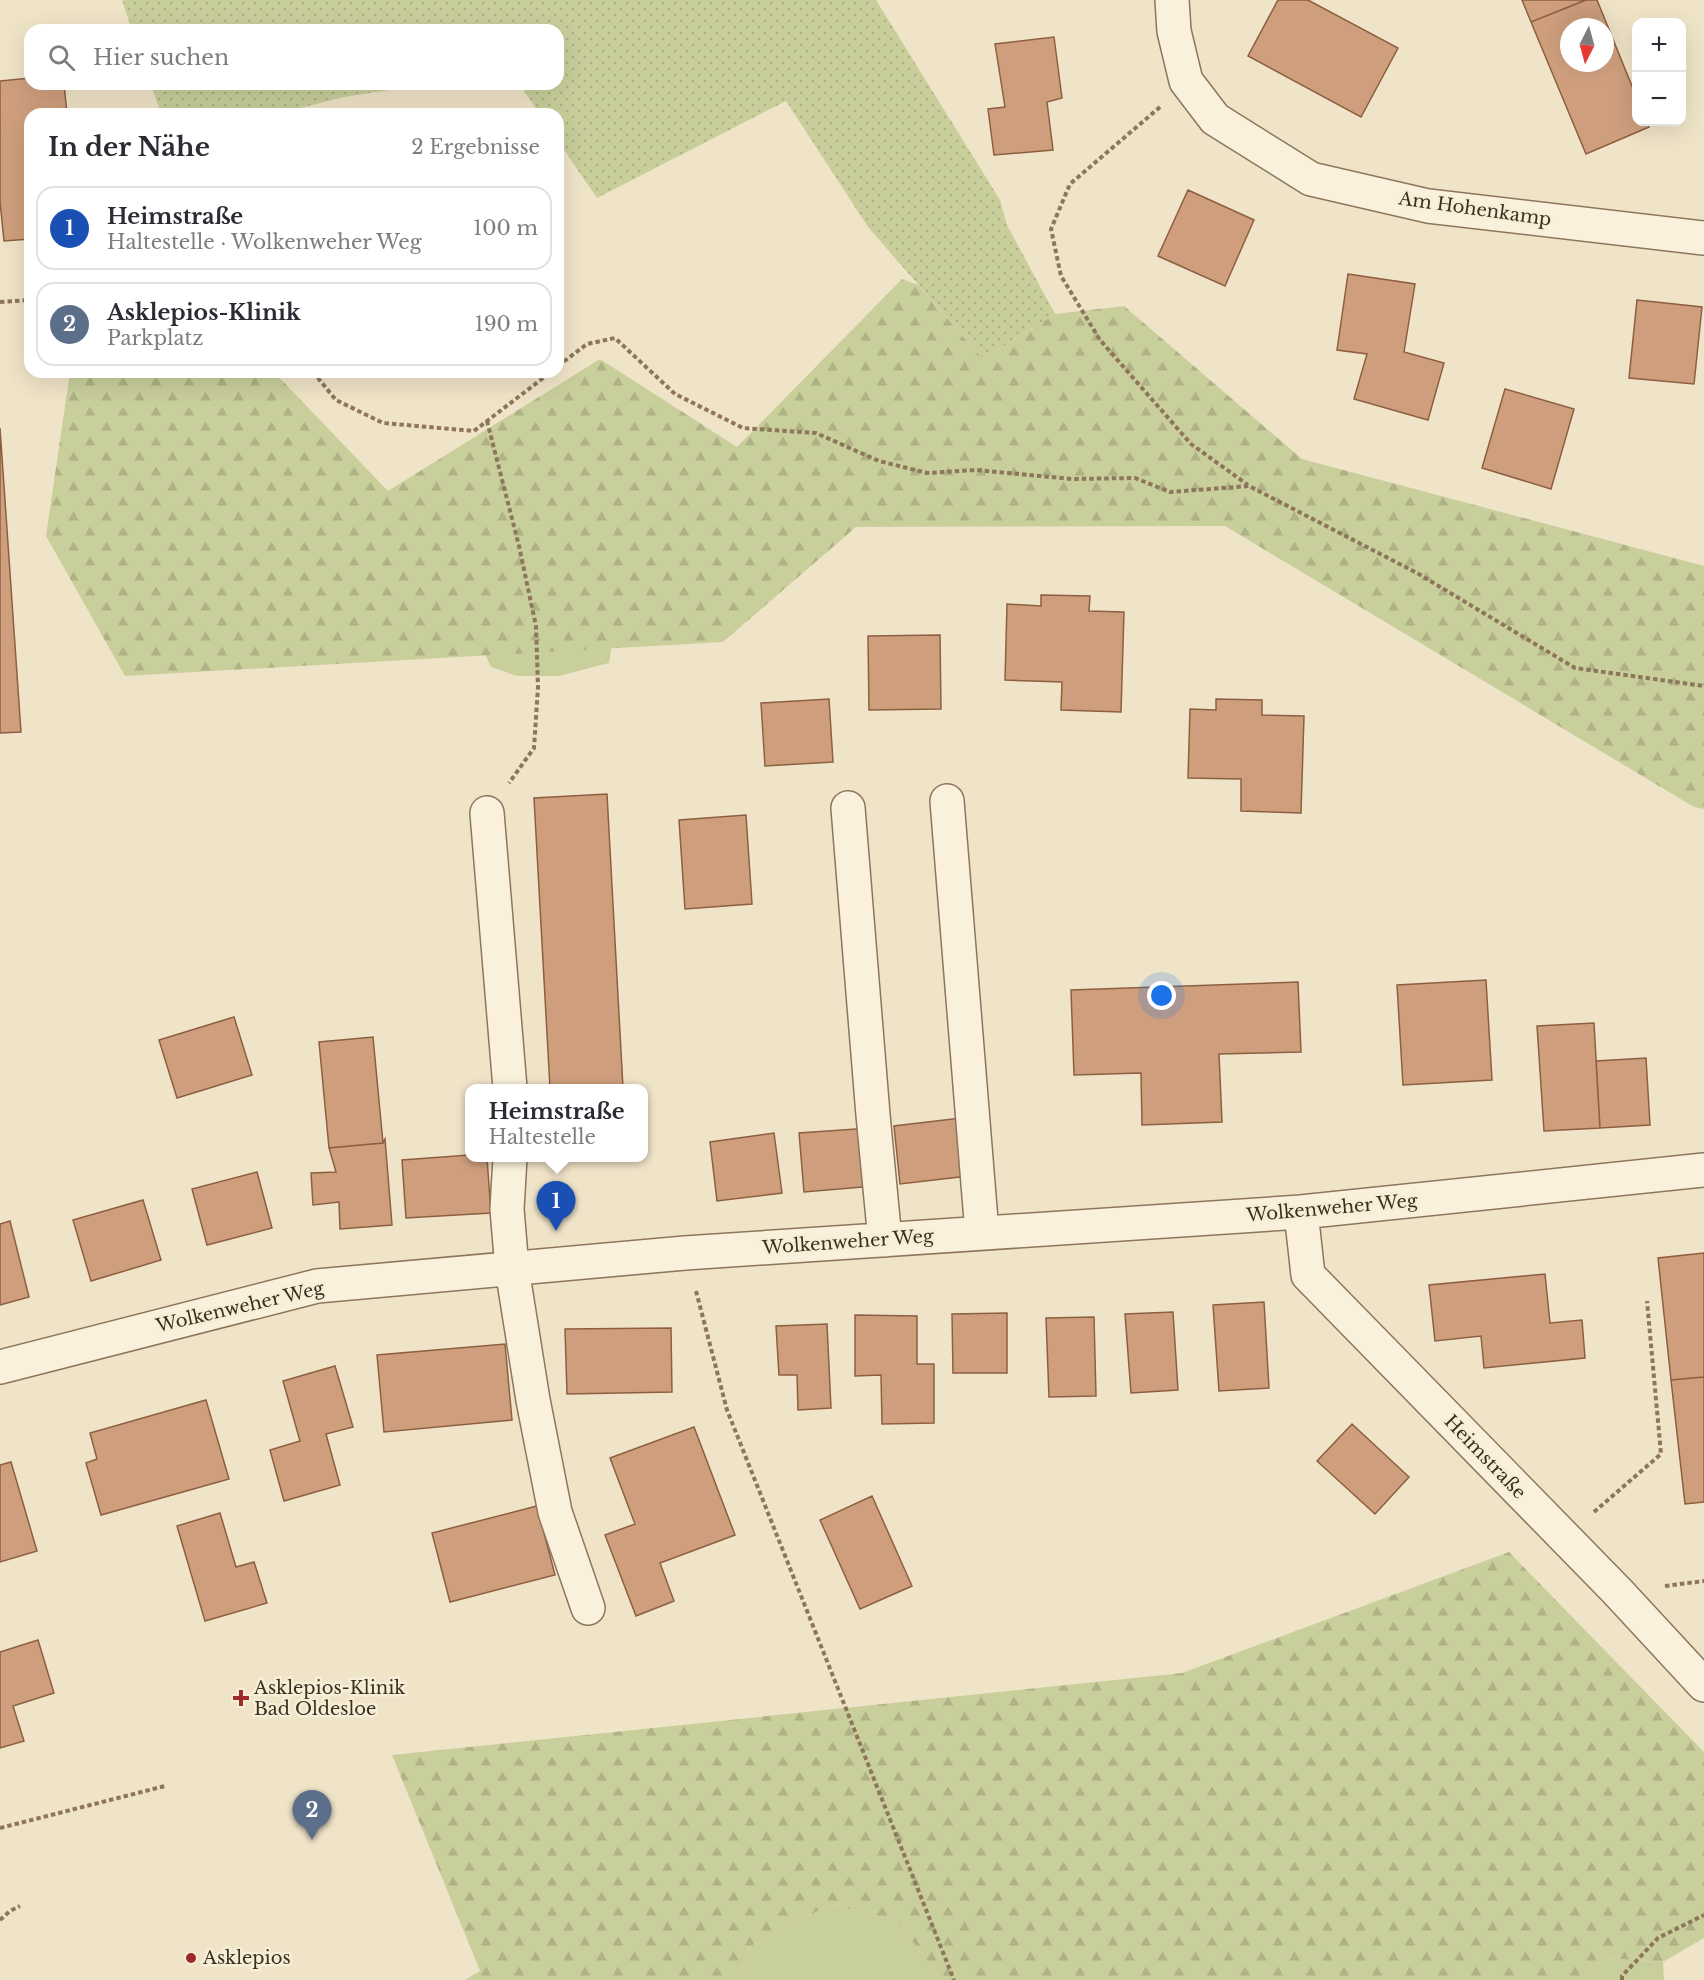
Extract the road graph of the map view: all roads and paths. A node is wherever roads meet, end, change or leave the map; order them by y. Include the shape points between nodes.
1 (1172, 0) edge
2 (1186, 81) junction
3 (1704, 238) edge
4 (24, 300) edge
5 (0, 302) edge
6 (564, 361) edge
7 (318, 378) edge
8 (543, 378) edge
9 (487, 421) junction
10 (1249, 486) junction
11 (1704, 686) edge
12 (947, 801) dead end
13 (848, 808) dead end
14 (487, 813) joint
15 (510, 1084) edge
16 (510, 1162) edge
17 (1704, 1170) edge
18 (1301, 1212) junction
19 (982, 1233) junction
20 (885, 1240) junction
21 (686, 1253) junction
22 (512, 1269) junction
23 (1647, 1301) dead end
24 (0, 1367) edge
25 (1564, 1538) junction
26 (588, 1608) dead end
27 (1704, 1685) edge
28 (165, 1785) dead end
29 (0, 1828) edge
30 (20, 1906) dead end
31 (1704, 1915) edge
32 (0, 1920) edge
33 (954, 1980) edge
34 (1622, 1980) edge

1 - 2 street, Am Hohenkamp via 1174,31
2 - 3 street, Am Hohenkamp via 1215,119 1311,179 1428,206
2 - 10 path via 1070,184 1051,229 1061,276 1100,340 1191,444
4 - 5 path
6 - 10 path via 587,344 615,338 675,394 743,428 816,433 879,461 927,473 976,470 1072,479 1135,478 1170,492
7 - 9 path via 336,400 383,423 474,431
8 - 9 path
9 - 14 path via 536,626 538,687 534,748
10 - 11 path via 1417,573 1575,668
12 - 19 street
13 - 20 street
14 - 15 street
16 - 22 street via 507,1209
17 - 18 street, Wolkenweher Weg
18 - 19 street, Wolkenweher Weg
18 - 25 street, Heimstraße via 1308,1275
19 - 20 street, Wolkenweher Weg
20 - 21 street, Wolkenweher Weg
21 - 22 street, Wolkenweher Weg
21 - 33 path via 727,1410
22 - 24 street, Wolkenweher Weg via 317,1286
22 - 26 street via 555,1512
23 - 25 path via 1661,1454
25 - 27 street, Heimstraße
28 - 29 path
30 - 32 path
31 - 34 path via 1658,1938

